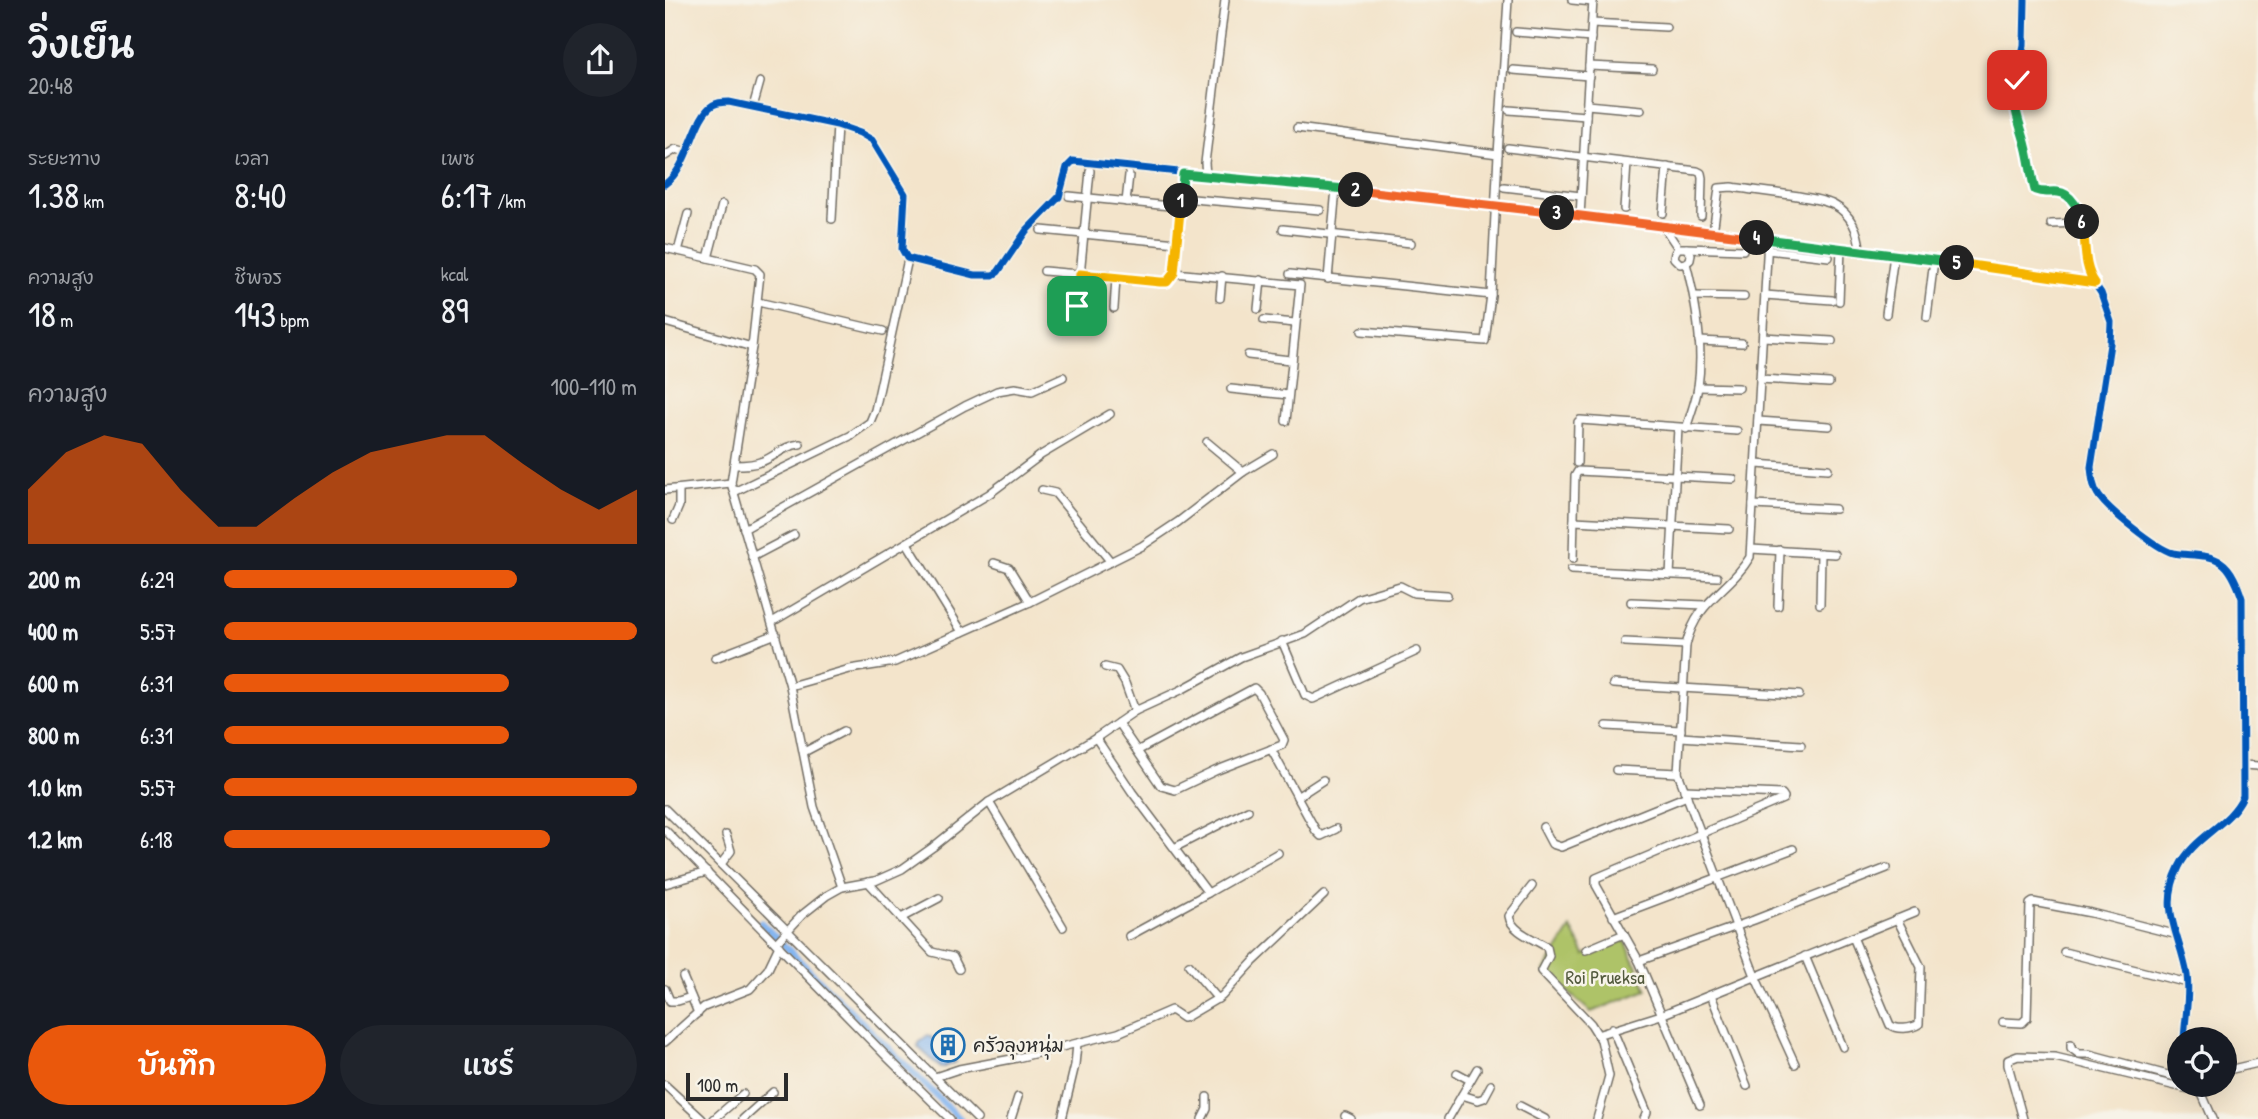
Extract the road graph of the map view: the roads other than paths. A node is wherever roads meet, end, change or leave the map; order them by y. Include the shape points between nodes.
1 (1225, 0) edge
2 (1508, 0) edge
3 (1573, 0) edge
4 (2025, 0) edge
5 (1593, 1) edge
6 (1592, 23) junction
7 (1666, 27) dead end
8 (1516, 32) dead end
9 (1591, 38) junction
10 (1589, 66) junction
11 (1652, 69) dead end
12 (1513, 70) dead end
13 (1589, 76) junction
14 (760, 82) dead end
15 (1587, 105) junction
16 (753, 107) junction
17 (1509, 110) dead end
18 (1641, 110) dead end
19 (1586, 116) junction
20 (837, 125) junction
21 (1297, 128) dead end
22 (1508, 148) dead end
23 (687, 152) junction
24 (1498, 154) junction
25 (665, 156) edge
26 (1584, 157) junction
27 (1627, 163) junction
28 (1667, 167) junction
29 (1090, 171) dead end
30 (1183, 174) junction
31 (1206, 175) junction
32 (1129, 176) dead end
33 (665, 184) edge
34 (1504, 187) dead end
35 (1336, 188) junction
36 (1069, 196) dead end
37 (1581, 196) junction
38 (1088, 198) junction
39 (1181, 198) junction
40 (1126, 201) junction
41 (722, 205) dead end
42 (1495, 205) junction
43 (1180, 207) junction
44 (1624, 209) dead end
45 (1320, 210) dead end
46 (1663, 213) dead end
47 (688, 214) dead end
48 (1580, 216) junction
49 (1700, 216) dead end
50 (832, 219) dead end
51 (2082, 223) junction
52 (2052, 224) dead end
53 (1664, 227) junction
54 (1283, 229) dead end
55 (1041, 230) dead end
56 (1713, 233) junction
57 (1333, 234) junction
58 (1084, 235) junction
59 (1768, 239) junction
60 (1177, 243) junction
61 (1411, 243) dead end
62 (665, 248) edge
63 (1682, 248) junction
64 (1841, 248) junction
65 (1743, 250) dead end
66 (1767, 250) junction
67 (1860, 250) junction
68 (678, 251) junction
69 (1894, 255) junction
70 (1829, 257) dead end
71 (708, 258) junction
72 (908, 259) junction
73 (1934, 260) junction
74 (1686, 263) junction
75 (1044, 271) dead end
76 (1174, 273) junction
77 (1080, 274) junction
78 (1290, 274) dead end
79 (1221, 276) junction
80 (1117, 278) junction
81 (1328, 278) junction
82 (1261, 280) junction
83 (2095, 283) junction
84 (1492, 295) junction
85 (1765, 295) junction
86 (1694, 296) junction
87 (1744, 297) dead end
88 (1220, 298) dead end
89 (758, 302) junction
90 (1077, 306) dead end
91 (1114, 308) dead end
92 (1258, 309) dead end
93 (1886, 314) dead end
94 (1927, 317) dead end
95 (1264, 320) dead end
96 (665, 322) edge
97 (1294, 323) junction
98 (883, 331) dead end
99 (1362, 331) dead end
100 (1763, 337) junction
101 (1699, 341) junction
102 (1832, 341) dead end
103 (1742, 343) dead end
104 (752, 347) junction
105 (1248, 355) dead end
106 (1290, 360) junction
107 (1063, 377) dead end
108 (1760, 379) junction
109 (1829, 383) dead end
110 (1698, 387) junction
111 (1739, 388) dead end
112 (1231, 389) dead end
113 (1287, 395) junction
114 (1109, 414) dead end
115 (1286, 421) dead end
116 (1758, 421) junction
117 (1829, 426) dead end
118 (1682, 428) junction
119 (1738, 431) dead end
120 (1207, 442) dead end
121 (800, 444) dead end
122 (1273, 454) dead end
123 (1577, 463) dead end
124 (1756, 464) junction
125 (734, 465) junction
126 (1828, 469) dead end
127 (1243, 472) junction
128 (1675, 477) junction
129 (1733, 479) dead end
130 (731, 483) junction
131 (679, 489) junction
132 (665, 490) edge
133 (1042, 490) dead end
134 (734, 492) junction
135 (1753, 505) junction
136 (1835, 509) dead end
137 (673, 520) dead end
138 (1574, 522) junction
139 (1672, 526) junction
140 (744, 529) junction
141 (1729, 529) dead end
142 (794, 535) dead end
143 (907, 543) junction
144 (1751, 549) junction
145 (1780, 550) junction
146 (1821, 553) junction
147 (1835, 554) dead end
148 (752, 557) junction
149 (1573, 559) dead end
150 (1111, 562) junction
151 (994, 563) dead end
152 (1571, 570) dead end
153 (1670, 575) junction
154 (1717, 577) dead end
155 (1447, 595) dead end
156 (1030, 601) junction
157 (1632, 602) dead end
158 (1820, 604) dead end
159 (1705, 605) junction
160 (1778, 606) dead end
161 (772, 622) junction
162 (963, 632) junction
163 (776, 634) junction
164 (1282, 641) junction
165 (1625, 642) dead end
166 (1686, 645) junction
167 (1417, 651) dead end
168 (715, 658) dead end
169 (1105, 667) dead end
170 (1613, 684) dead end
171 (790, 686) junction
172 (1684, 689) junction
173 (1799, 695) dead end
174 (1135, 711) junction
175 (1118, 723) junction
176 (1607, 726) dead end
177 (844, 731) dead end
178 (1681, 734) junction
179 (1097, 738) junction
180 (1801, 745) dead end
181 (1272, 749) junction
182 (1137, 751) junction
183 (804, 752) junction
184 (2244, 765) junction
185 (2258, 766) edge
186 (1616, 770) dead end
187 (1678, 773) junction
188 (1323, 780) dead end
189 (1686, 793) junction
190 (1297, 797) junction
191 (989, 802) junction
192 (665, 809) edge
193 (1248, 810) dead end
194 (1543, 827) dead end
195 (1336, 829) dead end
196 (665, 830) edge
197 (1700, 834) junction
198 (726, 835) dead end
199 (1176, 847) junction
200 (1793, 849) dead end
201 (1278, 853) dead end
202 (720, 864) junction
203 (1887, 868) dead end
204 (707, 872) junction
205 (1717, 876) junction
206 (868, 882) junction
207 (665, 884) edge
208 (1532, 886) dead end
209 (842, 887) junction
210 (1208, 893) junction
211 (1324, 895) dead end
212 (939, 898) dead end
213 (1915, 912) dead end
214 (1613, 917) junction
215 (901, 918) junction
216 (1897, 919) junction
217 (1736, 925) junction
218 (1063, 926) dead end
219 (787, 933) junction
220 (2174, 933) junction
221 (1623, 934) junction
222 (1129, 936) dead end
223 (1853, 937) junction
224 (778, 944) junction
225 (1586, 950) dead end
226 (2064, 952) dead end
227 (1805, 956) junction
228 (1639, 961) junction
229 (1189, 965) dead end
230 (959, 969) dead end
231 (1755, 976) junction
232 (683, 977) dead end
233 (2188, 983) junction
234 (665, 989) edge
235 (1711, 995) junction
236 (691, 997) junction
237 (1218, 999) junction
238 (698, 1013) junction
239 (1661, 1015) junction
240 (2003, 1022) dead end
241 (2185, 1027) edge
242 (1616, 1030) junction
243 (1599, 1037) junction
244 (665, 1042) edge
245 (1077, 1044) junction
246 (2071, 1044) dead end
247 (1843, 1047) dead end
248 (2258, 1063) edge
249 (1795, 1064) dead end
250 (2237, 1068) edge
251 (1477, 1069) dead end
252 (1457, 1073) dead end
253 (2167, 1075) edge
254 (935, 1077) junction
255 (1470, 1080) junction
256 (2167, 1081) edge
257 (1491, 1084) dead end
258 (665, 1085) edge
259 (1747, 1086) dead end
260 (773, 1092) dead end
261 (743, 1094) dead end
262 (1462, 1095) junction
263 (1018, 1097) dead end
264 (1207, 1097) dead end
265 (2204, 1097) edge
266 (1700, 1105) dead end
267 (1520, 1106) dead end
268 (702, 1119) edge
269 (714, 1119) edge
270 (743, 1119) edge
271 (950, 1119) edge
272 (977, 1119) edge
273 (1011, 1119) edge
274 (1062, 1119) edge
275 (1202, 1119) edge
276 (1447, 1119) edge
277 (1545, 1119) edge
278 (1597, 1119) edge
279 (1644, 1119) edge
280 (2023, 1119) edge
281 (2213, 1119) edge

1 - 31 street
2 - 24 street
3 - 5 street
4 - 51 street via 2024,45 2014,91 2018,124 2035,190 2069,197
5 - 6 street
6 - 7 street
6 - 9 street
8 - 9 street
9 - 10 street
10 - 11 street
10 - 13 street
12 - 13 street
13 - 15 street
14 - 16 street
15 - 18 street
15 - 19 street
16 - 20 street
16 - 23 street via 714,104
17 - 19 street
19 - 26 street
20 - 50 street
20 - 72 street via 872,140 905,194 902,249
21 - 24 street
22 - 26 street
23 - 25 street via 677,149
23 - 33 street via 679,170
24 - 42 street
26 - 27 street
26 - 37 street
27 - 28 street
27 - 44 street
28 - 46 street
28 - 49 street via 1701,173
29 - 38 street
30 - 31 street
30 - 39 street
30 - 72 street via 1073,161 1068,164 1059,197 993,275
31 - 35 street
32 - 40 street
34 - 37 street
35 - 42 street
35 - 57 street
36 - 38 street
37 - 48 street
38 - 40 street
38 - 58 street
39 - 43 street
39 - 45 street
40 - 43 street
41 - 71 street
42 - 48 street
42 - 84 street
43 - 60 street
47 - 68 street
48 - 53 street
51 - 52 street
51 - 83 street via 2088,274
53 - 56 street
53 - 63 street
54 - 57 street
55 - 58 street
56 - 59 street
56 - 67 street via 1719,188 1733,187 1830,202 1857,230
57 - 61 street
57 - 81 street
58 - 60 street
58 - 77 street
59 - 64 street
59 - 66 street
60 - 76 street
62 - 68 street
63 - 65 street
63 - 74 street via 1691,254
63 - 74 street via 1674,258
64 - 67 street
64 - 85 street via 1836,300
66 - 70 street
66 - 85 street
67 - 69 street
68 - 71 street
69 - 73 street
69 - 93 street
71 - 89 street via 761,274
72 - 134 street via 870,422
73 - 83 street
73 - 94 street
74 - 86 street
75 - 77 street
76 - 79 street
76 - 80 street via 1167,282
77 - 80 street
77 - 90 street
78 - 81 street
79 - 82 street
79 - 88 street
80 - 91 street
81 - 84 street
82 - 92 street
82 - 97 street via 1300,285
83 - 184 street via 2107,307 2111,336 2092,480 2105,504 2156,546 2215,558 2232,573 2242,598
84 - 99 street via 1482,342
85 - 100 street
86 - 87 street
86 - 101 street
89 - 98 street
89 - 104 street
95 - 97 street
96 - 104 street
97 - 106 street
100 - 102 street
100 - 108 street
101 - 103 street
101 - 110 street
104 - 125 street
105 - 106 street
106 - 113 street
107 - 140 street via 1032,391 997,391 965,405
108 - 109 street
108 - 116 street
110 - 111 street
110 - 118 street
112 - 113 street
113 - 115 street
114 - 143 street via 1041,455 989,495
116 - 117 street
116 - 124 street
118 - 119 street
118 - 123 street via 1580,420
118 - 128 street
120 - 127 street
121 - 125 street via 765,461
122 - 127 street
124 - 126 street
124 - 135 street
125 - 130 street
127 - 150 street via 1160,535
128 - 129 street
128 - 138 street via 1578,471
128 - 139 street
130 - 131 street
130 - 134 street
131 - 132 street
131 - 137 street
133 - 150 street via 1055,493
134 - 140 street
135 - 136 street
135 - 144 street
138 - 139 street
138 - 149 street
139 - 141 street
139 - 153 street
140 - 148 street
142 - 148 street
143 - 161 street
143 - 162 street
144 - 145 street
144 - 159 street via 1750,559
145 - 146 street
145 - 160 street
146 - 147 street
146 - 158 street
148 - 161 street
150 - 156 street
151 - 156 street via 1009,568
152 - 153 street
153 - 154 street
155 - 164 street via 1415,593 1400,586 1380,590 1359,598 1305,634
156 - 162 street
157 - 159 street
159 - 166 street
161 - 163 street
162 - 171 street via 895,662
163 - 168 street
163 - 171 street
164 - 167 street via 1305,695 1313,699
164 - 174 street
165 - 166 street
166 - 172 street
169 - 174 street via 1117,670
170 - 172 street
171 - 183 street
172 - 173 street
172 - 178 street
174 - 175 street
175 - 179 street
175 - 182 street
176 - 178 street
177 - 183 street
178 - 180 street
178 - 187 street
179 - 191 street
179 - 199 street
181 - 182 street via 1175,790 1161,786
181 - 182 street via 1285,740 1254,688
181 - 190 street
183 - 209 street via 823,839
184 - 185 street
184 - 220 street via 2239,804 2180,866 2170,892
186 - 187 street
187 - 189 street
188 - 190 street
189 - 194 street via 1561,847 1552,844
189 - 197 street
189 - 197 street via 1784,797
190 - 195 street via 1318,835
191 - 206 street via 902,869
191 - 218 street
192 - 202 street
193 - 199 street
196 - 204 street
197 - 205 street
197 - 214 street via 1596,878
198 - 202 street via 731,851
199 - 210 street
200 - 205 street
201 - 210 street
202 - 219 street
203 - 217 street
204 - 207 street
204 - 224 street
205 - 214 street
205 - 217 street
206 - 209 street
206 - 215 street
208 - 243 street via 1509,916 1510,921 1546,947 1549,956 1541,971
209 - 219 street via 802,915
210 - 222 street
211 - 237 street
212 - 215 street
213 - 216 street
214 - 221 street
215 - 230 street via 932,952 953,957
216 - 223 street
216 - 223 street via 1921,967 1919,1024 1914,1027 1889,1025
217 - 228 street
217 - 231 street
219 - 224 street
219 - 254 street
220 - 233 street
220 - 240 street via 2033,901 2027,1018 2022,1023
221 - 225 street
221 - 228 street
223 - 227 street
224 - 238 street via 768,970 750,989
224 - 271 street
226 - 233 street
227 - 231 street
227 - 247 street
228 - 239 street
229 - 237 street
231 - 235 street
231 - 249 street
232 - 236 street
233 - 241 street
234 - 236 street via 670,1001
235 - 239 street
235 - 259 street
236 - 238 street
237 - 245 street via 1183,1018 1171,1010
238 - 244 street
239 - 242 street
239 - 266 street
242 - 243 street
242 - 279 street via 1647,1112
243 - 278 street via 1609,1076
245 - 254 street
245 - 274 street
246 - 253 street via 2080,1054
248 - 250 street
251 - 255 street
252 - 255 street
254 - 272 street
255 - 262 street
256 - 280 street via 2055,1057 2018,1056 2008,1065
257 - 262 street via 1484,1098
258 - 268 street
260 - 270 street
261 - 269 street
262 - 276 street
263 - 273 street
264 - 275 street
265 - 281 street
267 - 277 street

